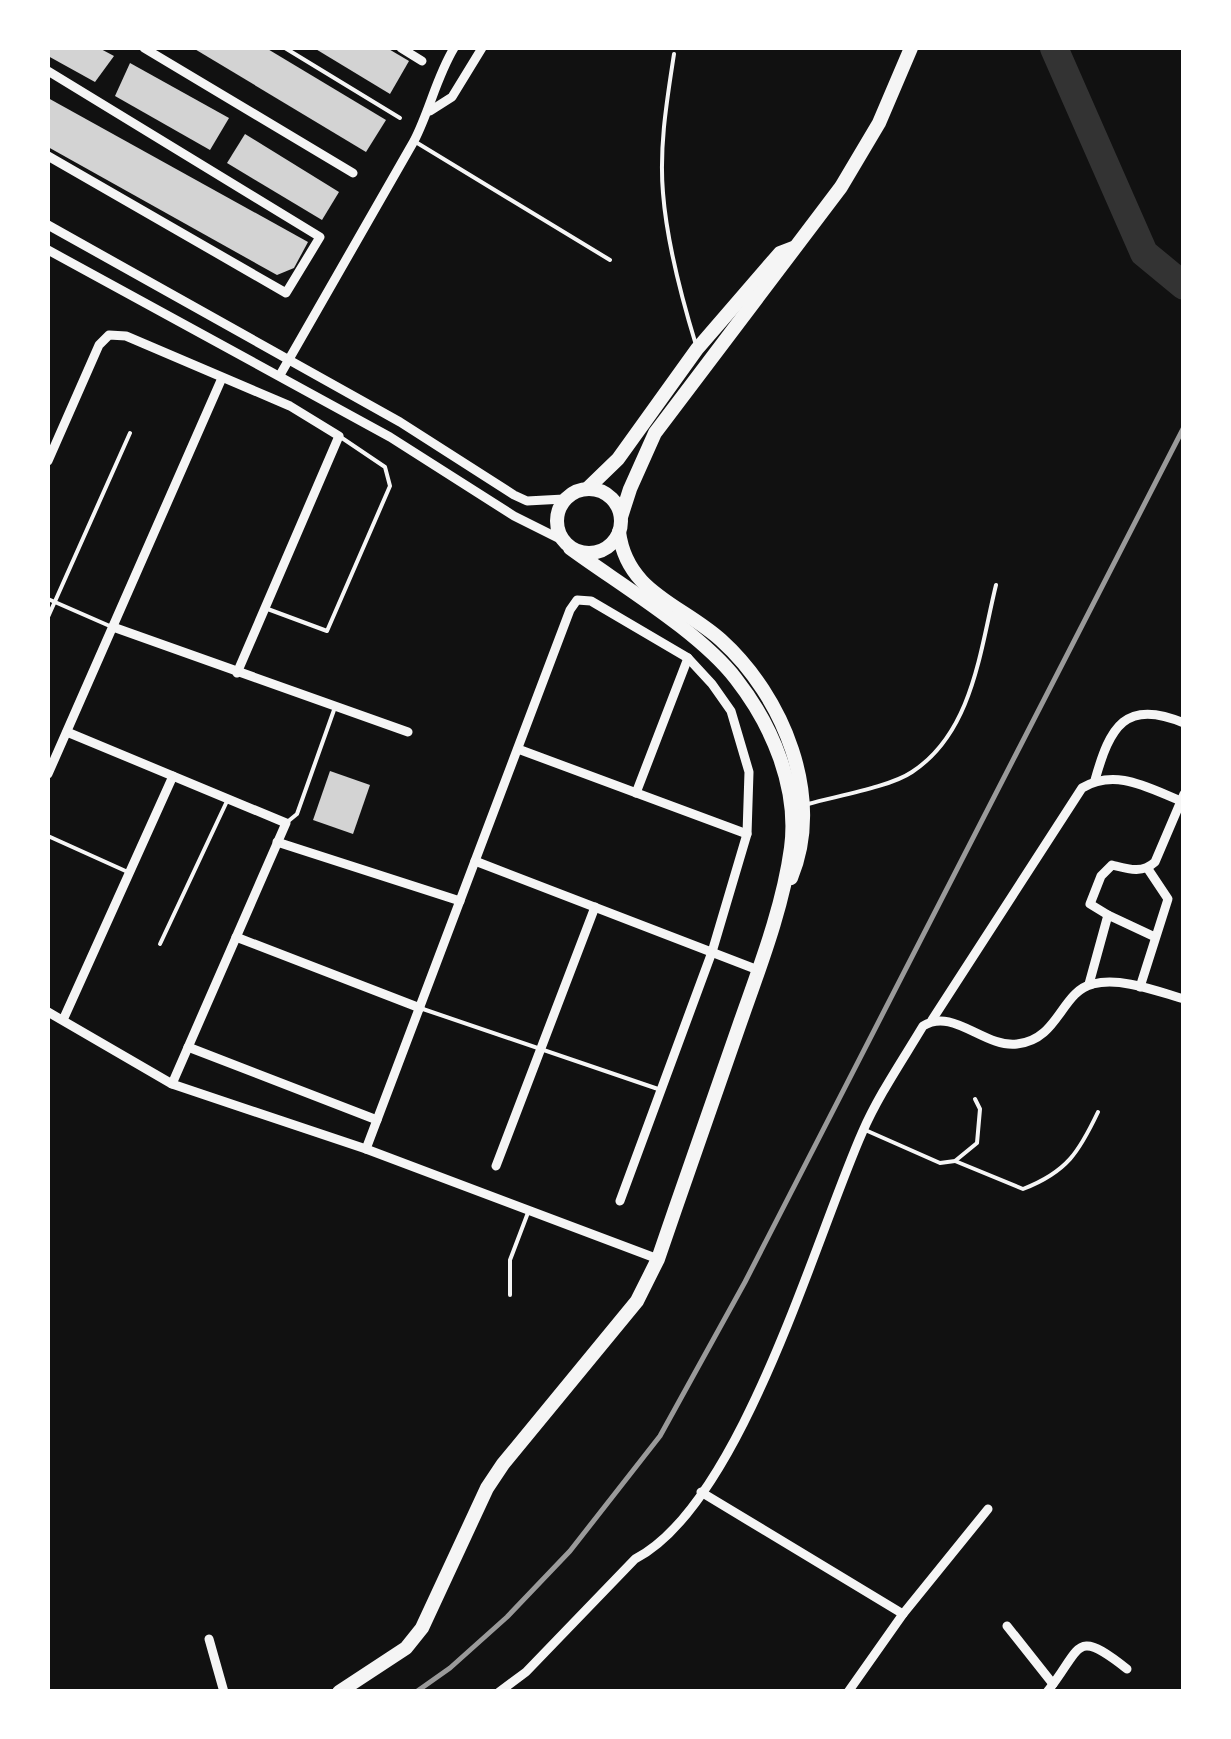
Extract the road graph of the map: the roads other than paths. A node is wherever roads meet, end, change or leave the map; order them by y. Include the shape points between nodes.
1 (144, 48) edge
2 (285, 48) edge
3 (401, 48) edge
4 (454, 48) edge
5 (482, 48) edge
6 (911, 48) edge
7 (157, 51) edge
8 (674, 54) dead end
9 (422, 60) dead end
10 (48, 70) edge
11 (430, 111) junction
12 (400, 118) dead end
13 (414, 140) junction
14 (48, 156) edge
15 (353, 173) dead end
16 (48, 225) edge
17 (792, 248) junction
18 (48, 250) edge
19 (610, 260) dead end
20 (697, 348) junction
21 (288, 360) junction
22 (280, 375) junction
23 (222, 378) junction
24 (130, 432) dead end
25 (339, 436) junction
26 (48, 461) edge
27 (588, 488) junction
28 (564, 498) junction
29 (620, 525) junction
30 (566, 544) junction
31 (996, 585) dead end
32 (48, 599) edge
33 (54, 602) junction
34 (265, 608) junction
35 (48, 617) edge
36 (113, 627) junction
37 (688, 658) junction
38 (236, 672) junction
39 (335, 707) junction
40 (1184, 723) edge
41 (67, 732) junction
42 (408, 732) dead end
43 (518, 749) junction
44 (48, 774) edge
45 (173, 776) junction
46 (1095, 780) junction
47 (636, 793) junction
48 (228, 798) junction
49 (1182, 798) edge
50 (803, 805) junction
51 (286, 823) junction
52 (747, 834) junction
53 (48, 836) edge
54 (277, 842) junction
55 (476, 861) junction
56 (1148, 868) junction
57 (130, 873) junction
58 (460, 901) junction
59 (595, 907) junction
60 (776, 915) junction
61 (1108, 915) junction
62 (236, 936) junction
63 (1155, 937) junction
64 (160, 944) dead end
65 (712, 952) junction
66 (758, 970) junction
67 (1089, 984) junction
68 (1140, 987) junction
69 (1184, 999) edge
70 (420, 1008) junction
71 (48, 1012) edge
72 (64, 1020) junction
73 (932, 1020) junction
74 (188, 1046) junction
75 (541, 1049) junction
76 (172, 1084) junction
77 (661, 1090) junction
78 (974, 1099) dead end
79 (1098, 1112) dead end
80 (377, 1120) junction
81 (863, 1129) junction
82 (366, 1149) junction
83 (956, 1161) junction
84 (496, 1166) dead end
85 (620, 1202) dead end
86 (529, 1210) junction
87 (658, 1259) junction
88 (510, 1295) dead end
89 (701, 1492) junction
90 (988, 1509) dead end
91 (904, 1614) junction
92 (1007, 1626) dead end
93 (210, 1639) dead end
94 (1127, 1669) dead end
95 (1050, 1688) edge
96 (224, 1692) edge
97 (339, 1692) edge
98 (499, 1692) edge
99 (848, 1692) edge

1 - 7 street
2 - 12 lane
3 - 9 street
4 - 11 street via 434,84
5 - 11 street via 452,97
6 - 17 main road via 879,123 841,187
7 - 15 street
8 - 20 lane via 663,122 663,193
10 - 14 street via 320,237 286,293
11 - 13 street
13 - 19 lane
13 - 21 street
16 - 21 street
17 - 20 main road via 780,253
17 - 29 main road via 655,433
18 - 22 street
20 - 27 main road via 618,458
21 - 22 street
21 - 28 street via 514,495 527,501
22 - 30 street
23 - 25 street via 290,406
23 - 26 street via 110,335 98,345
23 - 36 street
24 - 33 lane
25 - 34 street
25 - 34 lane via 384,467 390,486 327,631
27 - 28 main road
27 - 29 main road via 610,496
28 - 30 main road via 556,518
29 - 30 main road via 611,545 598,552 584,554
29 - 50 main road via 626,563 637,577 718,638 770,699 792,746
30 - 60 main road via 708,649 757,708 776,744 789,794 792,845
31 - 50 lane via 968,696 948,737 912,773
32 - 33 lane
33 - 35 lane
33 - 36 lane
34 - 38 street
36 - 38 street
36 - 41 street
37 - 43 street via 591,600 577,600
37 - 47 street
37 - 52 street via 732,711 743,742
38 - 39 street
39 - 42 street
39 - 51 lane via 297,814
40 - 46 street via 1151,711 1130,716 1106,745
41 - 44 street
41 - 45 street
43 - 47 street
43 - 55 street
45 - 48 street
45 - 57 street
46 - 49 street via 1126,780
46 - 73 street via 1074,797
47 - 52 street
48 - 51 street
48 - 64 lane
49 - 56 street
50 - 60 main road via 800,856
51 - 54 street
52 - 65 street
53 - 57 lane
54 - 58 street
54 - 62 street
55 - 58 street
55 - 59 street
56 - 61 street via 1112,865 1101,876 1090,904
56 - 63 street via 1168,899
57 - 72 street
58 - 70 street
59 - 65 street
59 - 75 street
60 - 66 main road
61 - 63 street
61 - 67 street
62 - 70 street
62 - 74 street
63 - 68 street
65 - 66 street
65 - 77 street
66 - 87 main road
67 - 68 street
67 - 73 street via 1052,1028 1016,1044
68 - 69 street
70 - 75 lane
70 - 80 street
71 - 72 street
72 - 76 street
73 - 81 street via 922,1026
74 - 76 street
74 - 80 street
75 - 77 lane
75 - 84 street
76 - 82 street
77 - 85 street
78 - 83 lane via 980,1109 977,1143
79 - 83 lane via 1078,1154 1023,1189
80 - 82 street
81 - 83 lane via 940,1163
81 - 89 street via 748,1417
82 - 86 street
86 - 87 street
86 - 88 lane via 510,1260
87 - 97 main road via 637,1301 487,1488 422,1628 406,1648
89 - 91 street
89 - 98 street via 658,1548 635,1559
90 - 91 street
91 - 99 street
92 - 95 street
93 - 96 street
94 - 95 street via 1101,1649 1084,1646

